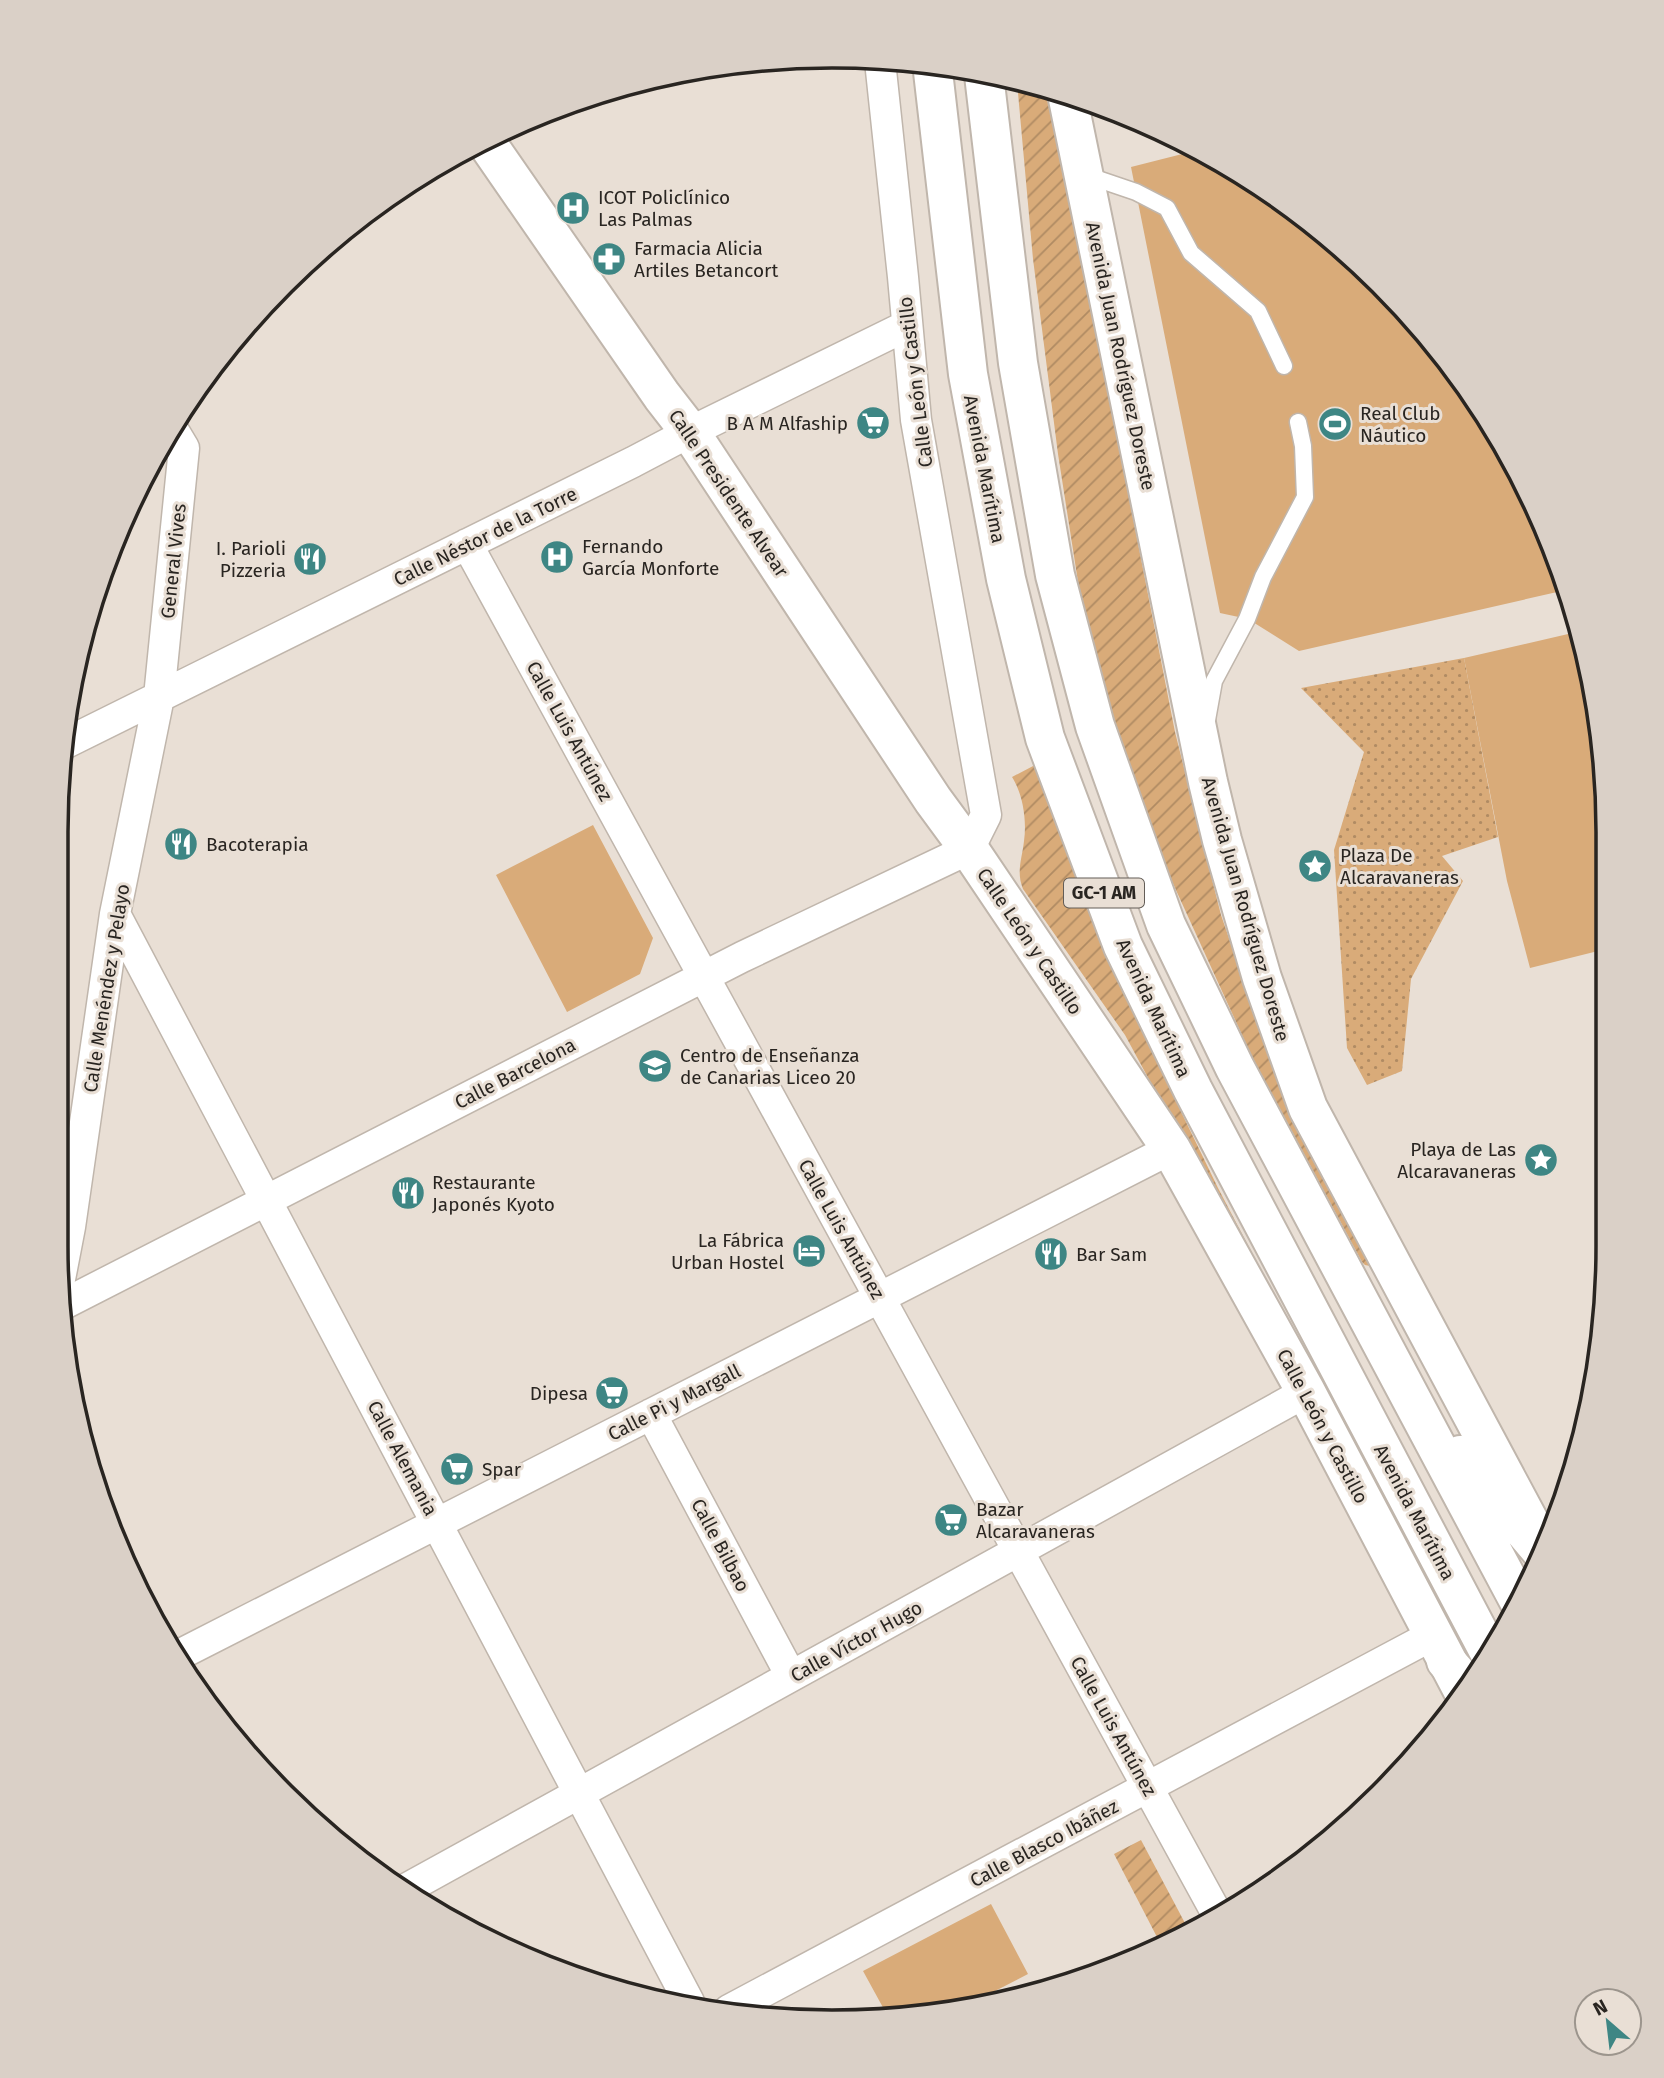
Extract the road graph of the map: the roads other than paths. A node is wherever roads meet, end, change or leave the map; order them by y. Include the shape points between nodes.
1 (881, 70) edge
2 (933, 75) edge
3 (985, 84) edge
4 (1070, 107) edge
5 (491, 149) edge
6 (1084, 174) junction
7 (906, 326) junction
8 (1284, 366) dead end
9 (1298, 422) dead end
10 (690, 432) junction
11 (178, 439) edge
12 (467, 544) junction
13 (159, 697) junction
14 (74, 739) edge
15 (1202, 747) junction
16 (969, 849) junction
17 (116, 914) junction
18 (704, 976) junction
19 (1171, 1149) junction
20 (267, 1200) junction
21 (68, 1237) edge
22 (880, 1297) junction
23 (70, 1301) edge
24 (1306, 1392) junction
25 (1412, 1399) junction
26 (651, 1414) junction
27 (437, 1523) junction
28 (1537, 1540) edge
29 (1536, 1543) edge
30 (1018, 1551) junction
31 (1514, 1590) edge
32 (1483, 1644) edge
33 (186, 1652) edge
34 (1453, 1668) edge
35 (791, 1676) junction
36 (1148, 1788) junction
37 (579, 1793) junction
38 (414, 1885) edge
39 (1213, 1907) edge
40 (686, 1995) edge
41 (741, 2004) edge

1 - 7 street, Calle León y Castillo
2 - 32 main road, Avenida Marítima / GC-1 AM via 968,374 1006,579 1045,738 1123,946 1193,1090
3 - 25 main road, GC-1 AM via 1018,363 1055,575 1095,726 1172,937 1235,1068
4 - 6 main road, Avenida Juan Rodríguez Doreste
5 - 10 main road, Calle Presidente Alvear
6 - 8 lane via 1167,208 1191,254 1258,312
6 - 15 main road, Avenida Juan Rodríguez Doreste
7 - 10 street, Calle Néstor de la Torre
7 - 16 street, Calle León y Castillo via 916,421 986,815
9 - 15 lane via 1305,497 1214,681
10 - 12 street, Calle Néstor de la Torre
10 - 16 main road, Calle Presidente Alvear
11 - 13 street, General Vives via 184,449
12 - 13 street, Calle Néstor de la Torre
12 - 18 street, Calle Luis Antúnez
13 - 14 street, Calle Néstor de la Torre
13 - 17 street, Calle Menéndez y Pelayo
15 - 28 main road, Avenida Juan Rodríguez Doreste via 1220,832 1262,978 1308,1108
16 - 18 street, Calle Barcelona
16 - 19 main road, Calle León y Castillo
17 - 20 street, Calle Alemania
17 - 21 street, Calle Menéndez y Pelayo
18 - 20 street, Calle Barcelona
18 - 22 street, Calle Luis Antúnez
19 - 22 street, Calle Pi y Margall
19 - 24 main road, Calle León y Castillo
20 - 23 street, Calle Barcelona
20 - 27 street, Calle Alemania
22 - 26 street, Calle Pi y Margall
22 - 30 street, Calle Luis Antúnez
24 - 30 street, Calle Víctor Hugo
24 - 34 main road, Calle León y Castillo
25 - 29 main road
25 - 31 main road, GC-1 AM
26 - 27 street, Calle Pi y Margall
26 - 35 street, Calle Bilbao
27 - 33 street, Calle Pi y Margall
27 - 37 street, Calle Alemania
30 - 35 street, Calle Víctor Hugo
30 - 36 street, Calle Luis Antúnez
34 - 36 street, Calle Blasco Ibáñez
35 - 37 street, Calle Víctor Hugo
36 - 39 street, Calle Luis Antúnez
36 - 41 street, Calle Blasco Ibáñez
37 - 38 street, Calle Víctor Hugo
37 - 40 street, Calle Alemania

